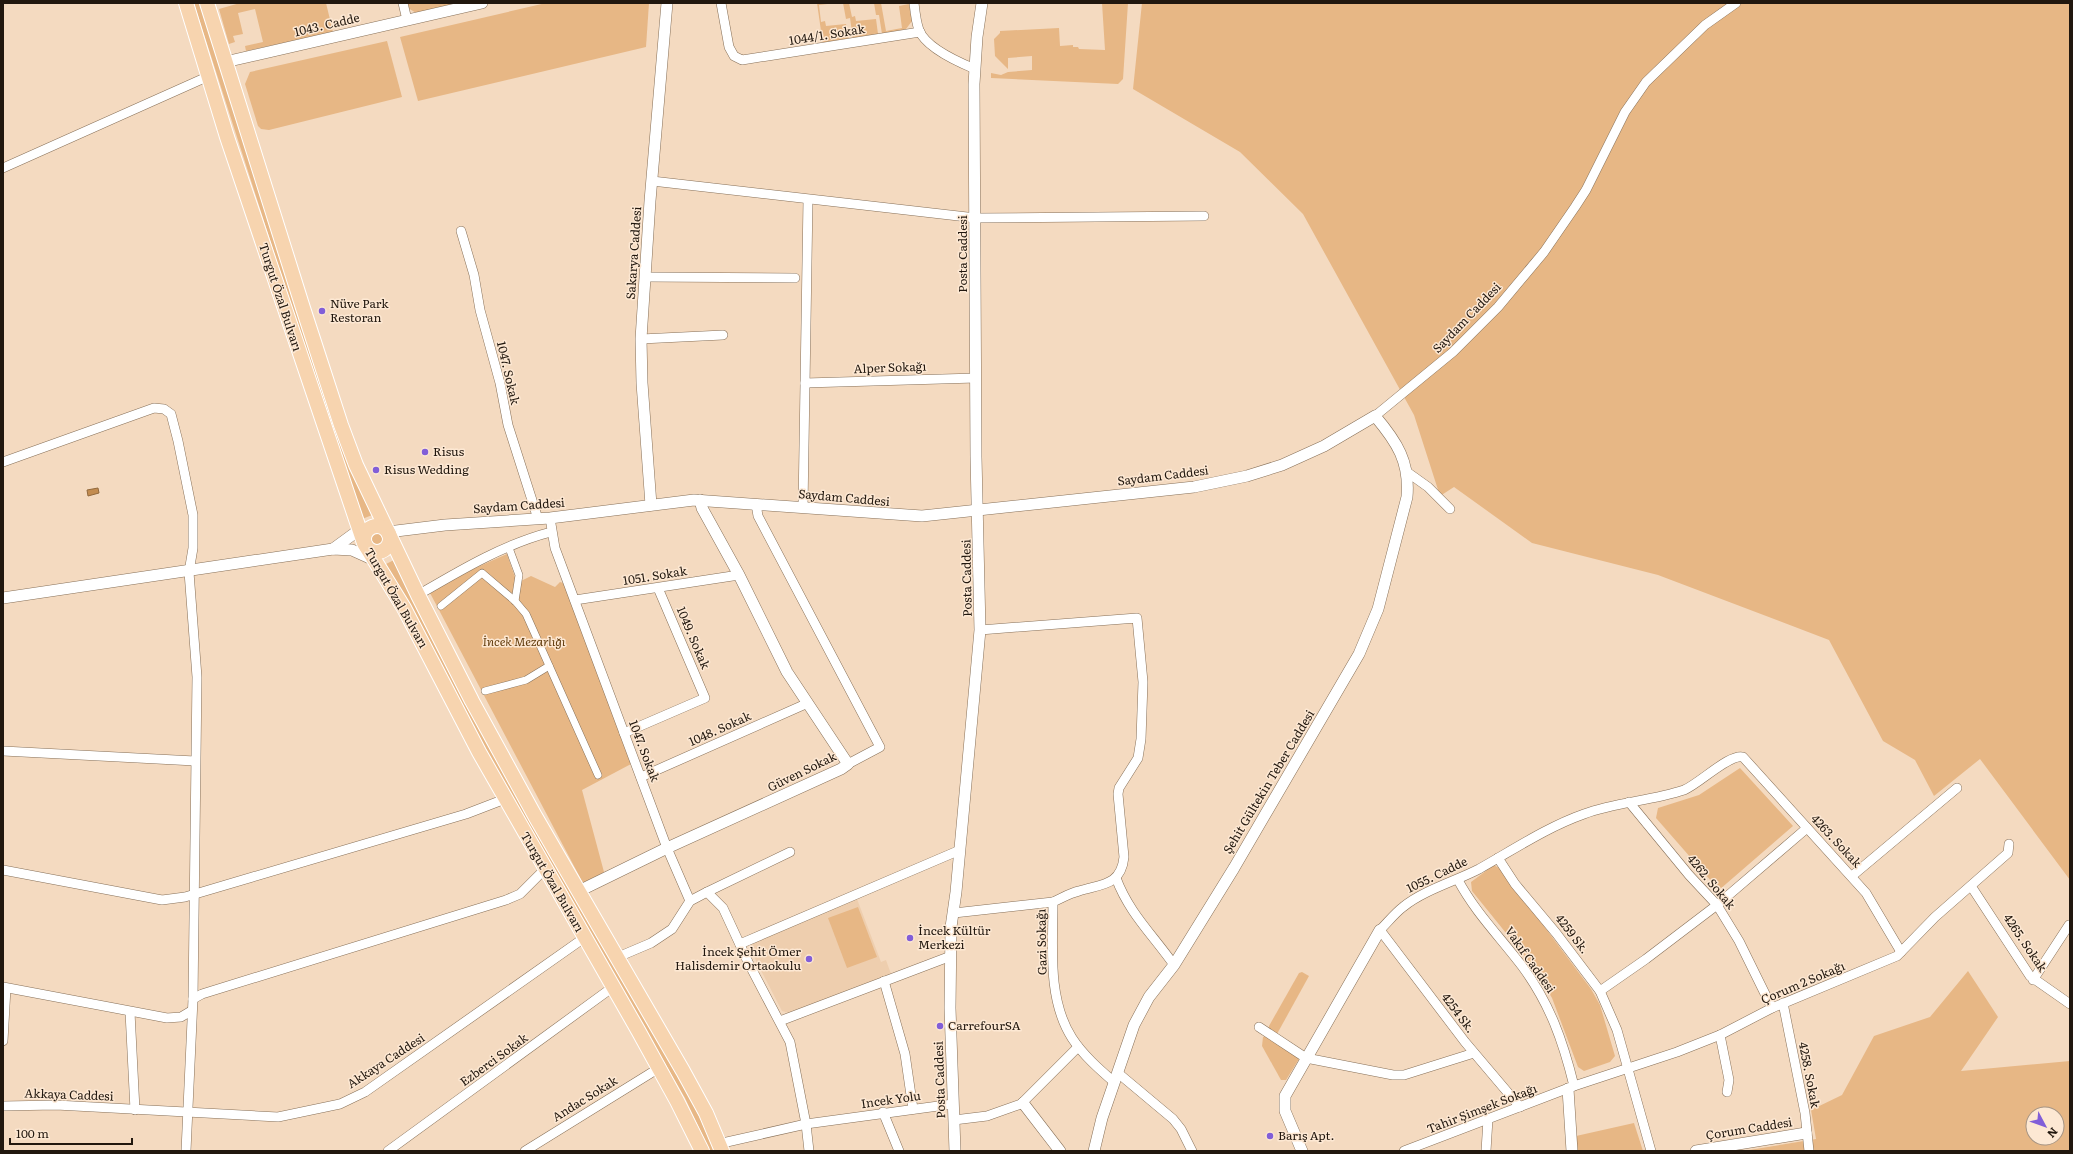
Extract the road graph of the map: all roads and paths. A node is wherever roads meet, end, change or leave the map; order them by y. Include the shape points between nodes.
1 (186, 3) edge
2 (207, 3) edge
3 (403, 3) edge
4 (482, 3) edge
5 (667, 3) edge
6 (721, 3) edge
7 (914, 3) edge
8 (982, 3) edge
9 (1736, 3) edge
10 (407, 20) junction
11 (920, 32) junction
12 (225, 62) junction
13 (975, 69) junction
14 (209, 76) junction
15 (3, 168) edge
16 (652, 181) junction
17 (808, 200) junction
18 (1204, 216) dead end
19 (976, 218) junction
20 (461, 231) dead end
21 (645, 278) junction
22 (795, 278) dead end
23 (723, 335) dead end
24 (641, 339) junction
25 (976, 378) junction
26 (805, 383) junction
27 (1375, 416) junction
28 (3, 462) edge
29 (1407, 472) junction
30 (700, 500) junction
31 (756, 504) junction
32 (651, 505) junction
33 (803, 507) junction
34 (1450, 509) dead end
35 (978, 511) junction
36 (550, 518) junction
37 (538, 519) junction
38 (359, 530) junction
39 (388, 532) junction
40 (551, 532) junction
41 (364, 543) junction
42 (509, 548) junction
43 (334, 549) junction
44 (372, 559) junction
45 (189, 572) junction
46 (740, 575) junction
47 (658, 588) junction
48 (418, 595) junction
49 (3, 598) edge
50 (575, 600) junction
51 (515, 601) junction
52 (441, 606) dead end
53 (980, 630) junction
54 (549, 666) junction
55 (485, 691) dead end
56 (808, 703) junction
57 (624, 733) junction
58 (3, 751) edge
59 (1740, 756) joint
60 (195, 761) junction
61 (848, 764) junction
62 (598, 775) dead end
63 (641, 777) junction
64 (1957, 788) dead end
65 (505, 799) junction
66 (1628, 802) junction
67 (1807, 828) junction
68 (2009, 844) dead end
69 (667, 848) junction
70 (960, 850) junction
71 (790, 852) dead end
72 (1498, 858) junction
73 (545, 869) junction
74 (3, 870) edge
75 (1852, 876) junction
76 (1116, 878) junction
77 (1458, 880) junction
78 (1971, 886) junction
79 (579, 891) junction
80 (707, 892) junction
81 (193, 895) junction
82 (690, 901) junction
83 (1053, 902) junction
84 (1717, 905) junction
85 (954, 913) junction
86 (2069, 924) dead end
87 (1380, 930) junction
88 (584, 938) junction
89 (740, 944) junction
90 (1901, 952) junction
91 (951, 956) junction
92 (618, 957) junction
93 (1174, 965) junction
94 (2033, 980) junction
95 (884, 981) junction
96 (613, 987) junction
97 (4, 988) edge
98 (1600, 991) junction
99 (193, 999) junction
100 (1783, 1003) junction
101 (2070, 1004) edge
102 (1772, 1008) junction
103 (191, 1011) junction
104 (130, 1012) junction
105 (780, 1021) junction
106 (1259, 1027) dead end
107 (1720, 1035) junction
108 (3, 1041) edge
109 (1078, 1047) junction
110 (1474, 1053) junction
111 (1306, 1058) junction
112 (659, 1068) junction
113 (1627, 1068) junction
114 (1116, 1078) junction
115 (1571, 1087) junction
116 (1727, 1092) dead end
117 (1023, 1103) junction
118 (953, 1104) junction
119 (3, 1106) edge
120 (1520, 1107) junction
121 (913, 1109) junction
122 (135, 1110) junction
123 (883, 1112) junction
124 (187, 1114) junction
125 (1488, 1119) junction
126 (954, 1120) junction
127 (806, 1124) junction
128 (1806, 1133) junction
129 (720, 1147) edge
130 (186, 1151) edge
131 (388, 1151) edge
132 (525, 1151) edge
133 (702, 1151) edge
134 (809, 1151) edge
135 (899, 1151) edge
136 (955, 1151) edge
137 (1060, 1151) edge
138 (1094, 1151) edge
139 (1192, 1151) edge
140 (1302, 1151) edge
141 (1404, 1151) edge
142 (1486, 1151) edge
143 (1572, 1151) edge
144 (1651, 1151) edge
145 (1696, 1151) edge
146 (1808, 1151) edge

1 - 14 main road, Turgut Özal Bulvarı
2 - 12 main road, Turgut Özal Bulvarı
3 - 10 street
4 - 10 street, 1043. Cadde
5 - 16 street, Sakarya Caddesi
6 - 11 street, 1044/1. Sokak via 729,47 738,58 749,59
7 - 11 street
8 - 13 street, Posta Caddesi
9 - 27 street, Saydam Caddesi via 1705,25 1646,82 1625,112 1575,207 1544,252 1498,307 1453,352
10 - 12 street, 1043. Cadde
11 - 13 street via 931,45
12 - 39 main road, Turgut Özal Bulvarı via 341,425 356,465
13 - 19 street, Posta Caddesi
14 - 15 street
14 - 38 main road, Turgut Özal Bulvarı
16 - 17 street
16 - 21 street, Sakarya Caddesi
17 - 19 street
17 - 26 street
18 - 19 street
19 - 25 street, Posta Caddesi
20 - 37 street, 1047. Sokak via 474,275 508,425
21 - 22 street
21 - 24 street, Sakarya Caddesi
23 - 24 street
24 - 32 street, Sakarya Caddesi
25 - 26 street, Alper Sokağı
25 - 35 street, Posta Caddesi
26 - 33 street
27 - 29 street, Şehit Gültekin Teber Caddesi via 1399,446
27 - 35 street, Saydam Caddesi via 1303,456 1247,476 1194,487
28 - 45 street via 154,408 167,411 178,441 191,505 194,537
29 - 34 street via 1428,487
29 - 93 street, Şehit Gültekin Teber Caddesi via 1407,497 1382,595 1365,640 1340,688
30 - 31 street, Saydam Caddesi
30 - 32 street, Saydam Caddesi
30 - 46 street, Güven Sokak
31 - 33 street, Saydam Caddesi
31 - 61 street via 758,516 880,747
32 - 36 street, Saydam Caddesi
33 - 35 street, Saydam Caddesi via 922,516
35 - 53 street, Posta Caddesi
36 - 37 street, Saydam Caddesi
36 - 40 street, 1047. Sokak
37 - 39 street, Saydam Caddesi via 444,525
38 - 41 main road, Turgut Özal Bulvarı
38 - 43 street
39 - 41 main road via 382,526 369,527 364,534
39 - 41 main road via 389,544 383,551 374,552
39 - 48 main road, Turgut Özal Bulvarı
40 - 42 street
40 - 50 street, 1047. Sokak
41 - 44 main road, Turgut Özal Bulvarı
42 - 48 street via 460,571
42 - 51 street via 519,575
43 - 44 street via 352,550
43 - 45 street
44 - 65 main road, Turgut Özal Bulvarı via 404,608
45 - 49 street
45 - 60 street via 197,677
46 - 47 street, 1051. Sokak
46 - 56 street, Güven Sokak via 787,672
47 - 50 street, 1051. Sokak
47 - 57 street, 1049. Sokak via 706,698
48 - 79 main road, Turgut Özal Bulvarı via 495,744
50 - 57 street, 1047. Sokak
51 - 52 street via 482,573
51 - 54 street via 526,614
53 - 70 street, Posta Caddesi
53 - 76 street via 1137,618 1143,682 1142,733 1138,758 1119,788 1118,804 1124,857 1122,870
54 - 55 street via 526,680
54 - 62 street
56 - 61 street, Güven Sokak
56 - 63 street, 1048. Sokak
57 - 63 street, 1047. Sokak
58 - 60 street
59 - 66 street, 1055. Cadde via 1727,761 1706,778 1683,790
59 - 67 street, 4263. Sokak
60 - 81 street
61 - 69 street, Güven Sokak
63 - 69 street, 1047. Sokak
64 - 75 street
65 - 73 main road, Turgut Özal Bulvarı
65 - 81 street via 466,814
66 - 72 street, 1055. Cadde via 1571,819
66 - 84 street, 4262. Sokak
67 - 75 street, 4263. Sokak
67 - 84 street
68 - 78 street, Çorum 2 Sokağı via 2008,854
69 - 79 street, Güven Sokak
69 - 82 street, 1047. Sokak
70 - 85 street, Posta Caddesi
70 - 89 street
71 - 80 street
72 - 77 street, 1055. Cadde
72 - 98 street, 4259 Sk. via 1515,884
73 - 88 main road, Turgut Özal Bulvarı
73 - 99 street via 520,894 506,900 202,994
74 - 81 street via 162,900
75 - 90 street, 4263. Sokak via 1866,893
76 - 83 street, Gazi Sokağı
76 - 93 street via 1123,897 1137,919
77 - 87 street, 1055. Cadde via 1405,906
77 - 115 street, Vakıf Caddesi via 1470,901 1522,967 1544,1002 1565,1049
78 - 90 street, Çorum 2 Sokağı via 1935,917
78 - 94 street, 4265. Sokak
79 - 92 main road, Turgut Özal Bulvarı
80 - 82 street
80 - 89 street via 723,908
81 - 99 street
82 - 92 street via 672,930 651,943
83 - 85 street
83 - 109 street, Gazi Sokağı via 1053,960 1057,998 1066,1026
84 - 98 street
84 - 102 street, 4262. Sokak via 1739,940
85 - 91 street, Posta Caddesi via 951,927
86 - 94 street
87 - 110 street, 4254 Sk.
87 - 111 street, 1055. Cadde
88 - 96 main road, Turgut Özal Bulvarı
88 - 124 street, Akkaya Caddesi via 364,1092 340,1104 278,1117
89 - 105 street
90 - 100 street, Çorum 2 Sokağı via 1889,960
91 - 95 street
91 - 118 street, Posta Caddesi
92 - 129 main road, Turgut Özal Bulvarı via 706,1113
93 - 114 street, Şehit Gültekin Teber Caddesi via 1150,997 1134,1025
94 - 101 street, 4265. Sokak
95 - 105 street
95 - 121 street via 906,1054
96 - 112 main road, Turgut Özal Bulvarı
96 - 131 street, Ezberci Sokak
97 - 104 street
97 - 108 street
98 - 113 street, 4259 Sk. via 1617,1030
99 - 103 street
100 - 102 street, Çorum 2 Sokağı
100 - 128 street, 4258. Sokak via 1805,1113
102 - 107 street, Çorum 2 Sokağı
103 - 104 street via 181,1017 167,1018
103 - 124 street
104 - 122 street
105 - 127 street via 790,1042
106 - 111 street
107 - 113 street, Çorum 2 Sokağı
107 - 116 street via 1729,1080
109 - 114 street, Gazi Sokağı
109 - 117 street
110 - 111 street via 1404,1075
110 - 120 street, 4254 Sk.
111 - 140 street, 1055. Cadde via 1285,1096 1284,1103
112 - 132 street, Andac Sokak
112 - 133 main road, Turgut Özal Bulvarı
113 - 115 street, Çorum 2 Sokağı
113 - 144 street, 4259 Sk.
114 - 138 street, Şehit Gültekin Teber Caddesi
114 - 139 street, Gazi Sokağı via 1173,1119
115 - 120 street, Tahir Şimşek Sokağı
115 - 143 street, Vakıf Caddesi
117 - 126 street via 987,1116
117 - 137 street
118 - 121 street, Incek Yolu
118 - 126 street, Posta Caddesi
119 - 122 street, Akkaya Caddesi via 56,1105
120 - 125 street, Tahir Şimşek Sokağı
121 - 123 street, Incek Yolu
122 - 124 street, Akkaya Caddesi
123 - 127 street, Incek Yolu
123 - 135 street
124 - 130 street
125 - 141 street, Tahir Şimşek Sokağı
125 - 142 street
126 - 136 street, Posta Caddesi
127 - 129 street, Incek Yolu
127 - 134 street
128 - 145 street, Çorum Caddesi
128 - 146 street, 4258. Sokak

